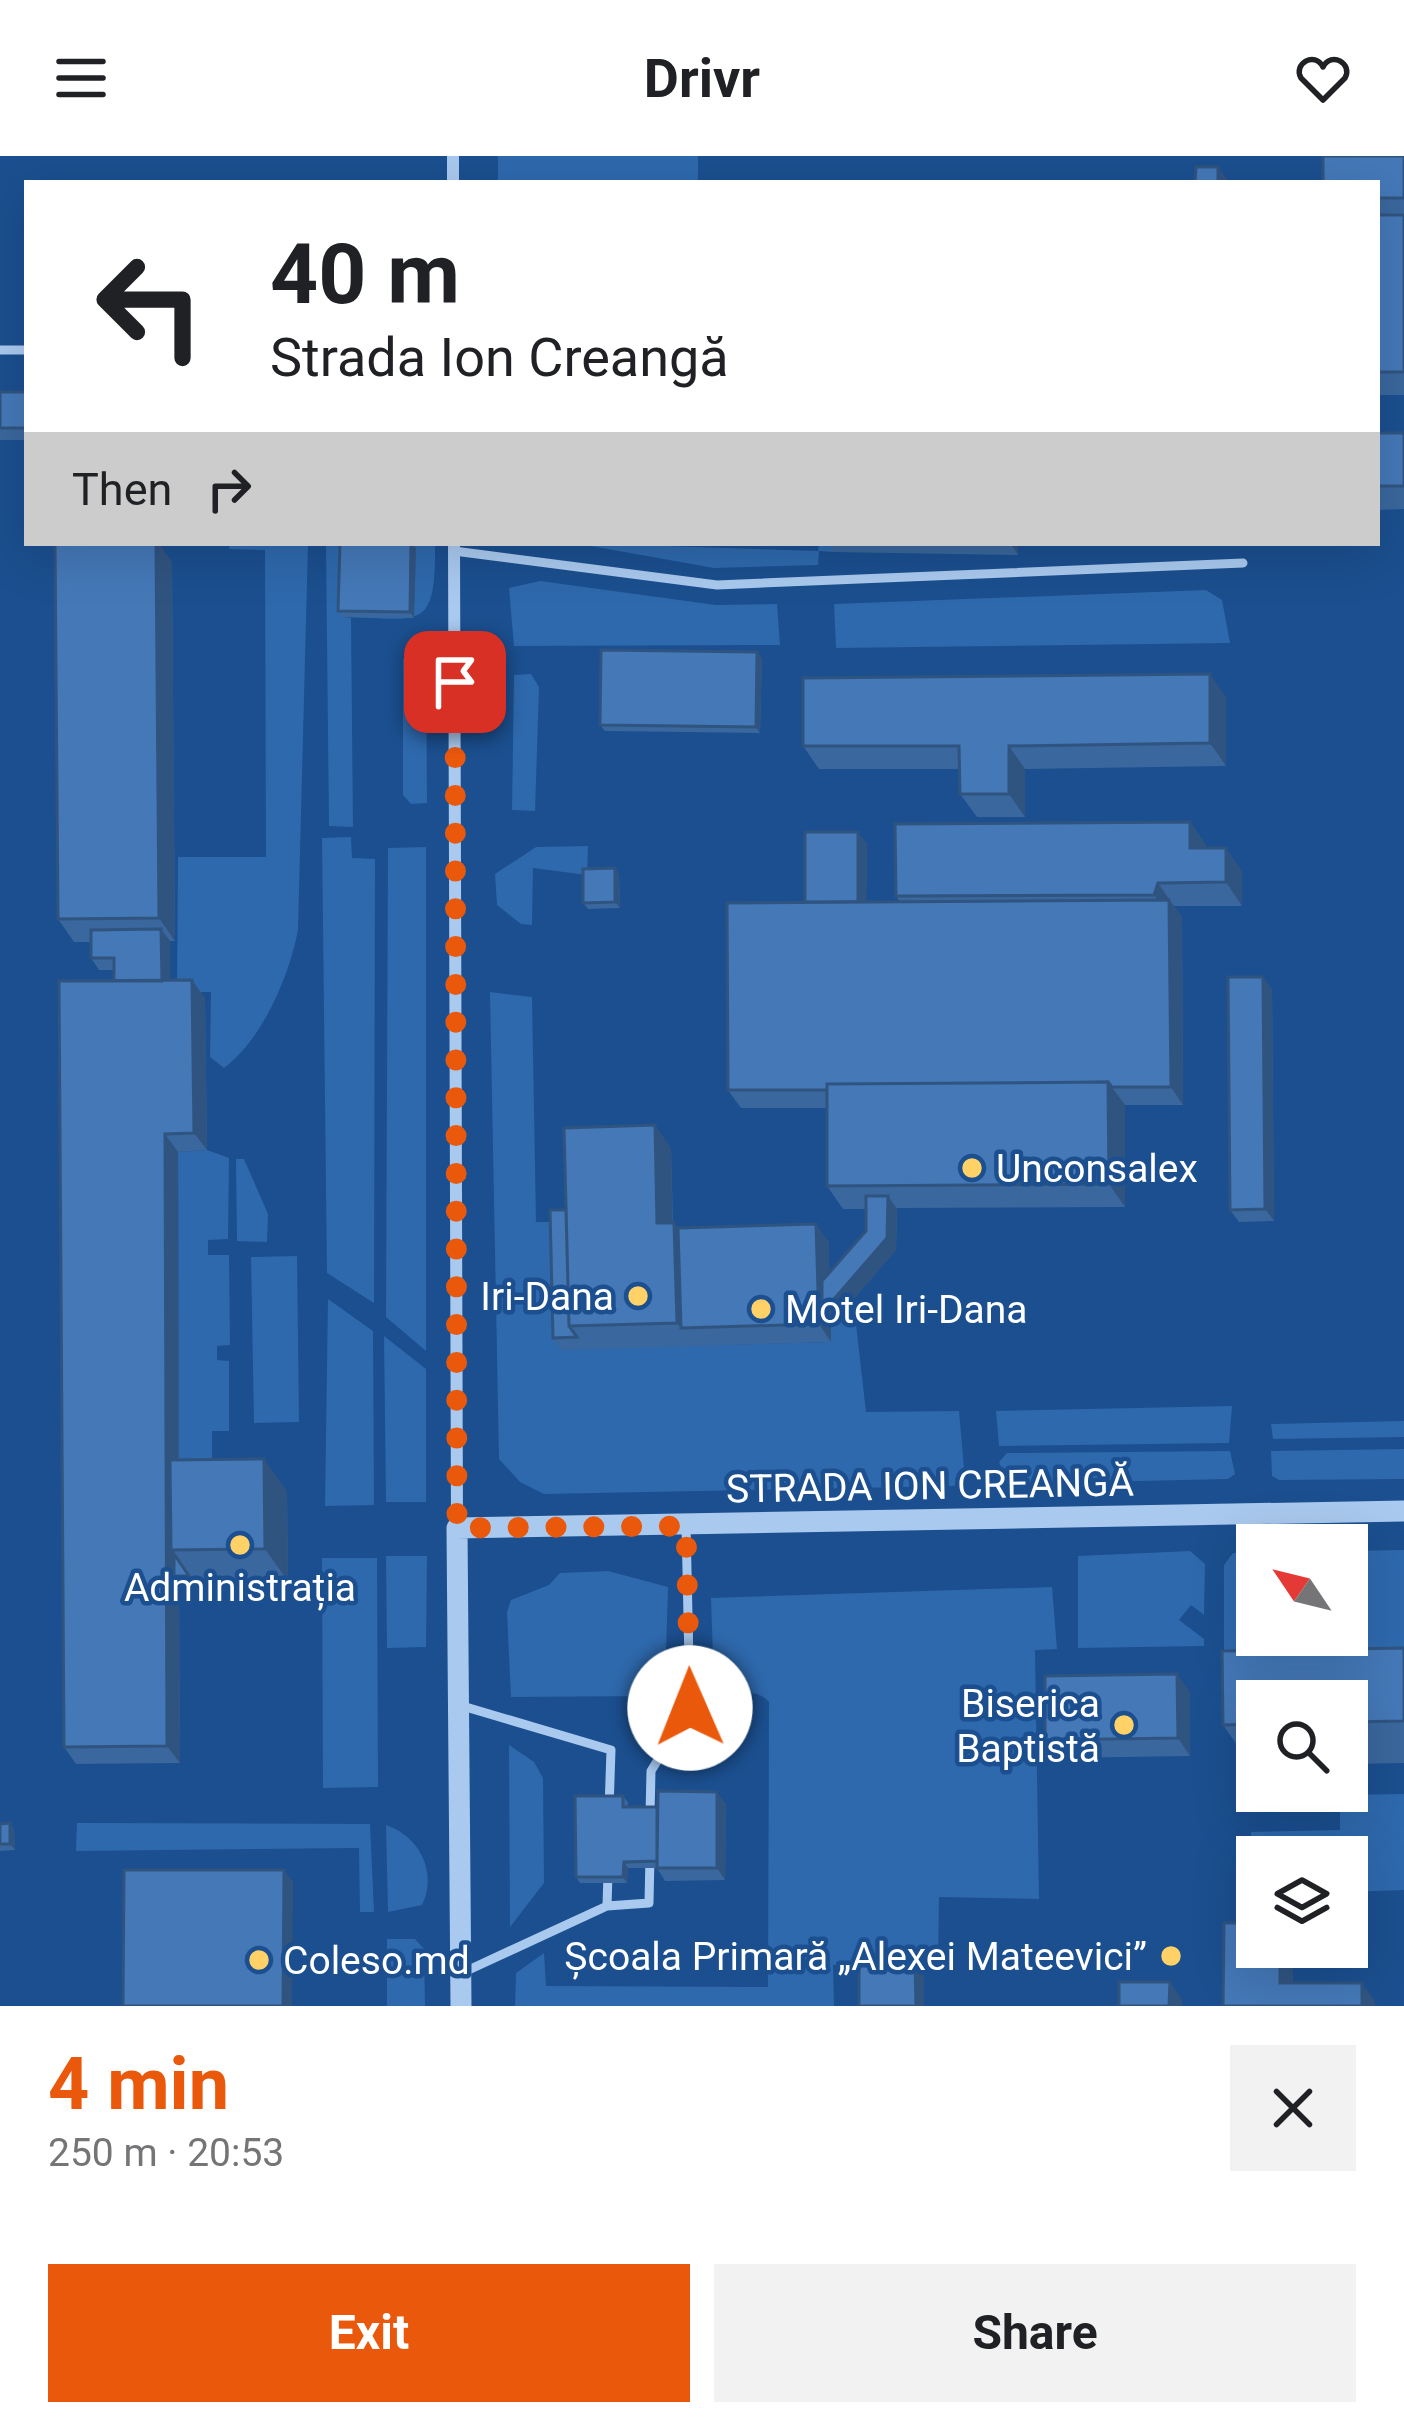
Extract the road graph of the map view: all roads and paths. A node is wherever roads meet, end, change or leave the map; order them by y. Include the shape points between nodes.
1 (454, 547) edge
2 (1243, 562) dead end
3 (1404, 1511) edge
4 (686, 1526) junction
5 (457, 1528) junction
6 (458, 1704) junction
7 (609, 1817) edge
8 (608, 1862) edge
9 (607, 1906) junction
10 (461, 1973) junction
11 (461, 2006) edge

1 - 2 lane via 717,585
1 - 5 street
3 - 4 street, STRADA ION CREANGĂ
4 - 5 street, STRADA ION CREANGĂ
4 - 9 lane via 690,1708 651,1771 650,1904
5 - 6 street
6 - 7 lane via 611,1750
6 - 10 street
8 - 9 lane
9 - 10 lane
10 - 11 street

